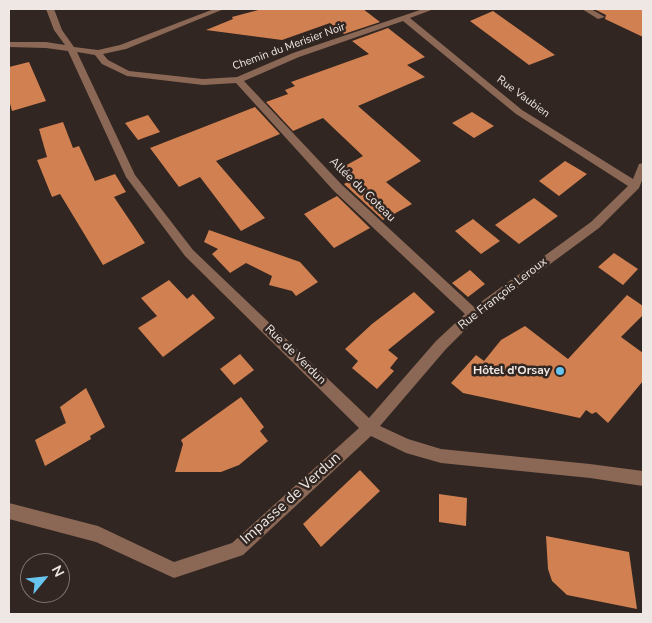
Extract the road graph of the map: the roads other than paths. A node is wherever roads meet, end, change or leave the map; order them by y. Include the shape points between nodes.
1 (50, 9) edge
2 (220, 9) edge
3 (430, 9) edge
4 (586, 9) edge
5 (601, 16) dead end
6 (405, 18) junction
7 (9, 45) edge
8 (70, 47) junction
9 (98, 53) junction
10 (238, 80) junction
11 (643, 167) edge
12 (635, 185) junction
13 (473, 314) junction
14 (369, 428) junction
15 (643, 479) edge
16 (9, 512) edge

1 - 8 street, Rue de Verdun via 58,30
2 - 9 street via 123,47
3 - 6 street, Chemin du Merisier Noir
4 - 5 street
6 - 10 street, Chemin du Merisier Noir via 296,55
6 - 12 street, Rue Vaubien via 519,112
7 - 8 street
8 - 9 street
8 - 14 street, Rue de Verdun via 131,177 189,253
9 - 10 street, Chemin du Merisier Noir via 105,62 127,73 204,82
10 - 13 street, Allée du Coteau via 338,188
11 - 12 street, Rue François Leroux
12 - 13 street, Rue François Leroux via 595,225
13 - 14 street, Rue François Leroux via 441,345
14 - 15 street, Rue de Verdun via 406,446 442,456
14 - 16 street, Impasse de Verdun via 237,549 174,570 98,534

